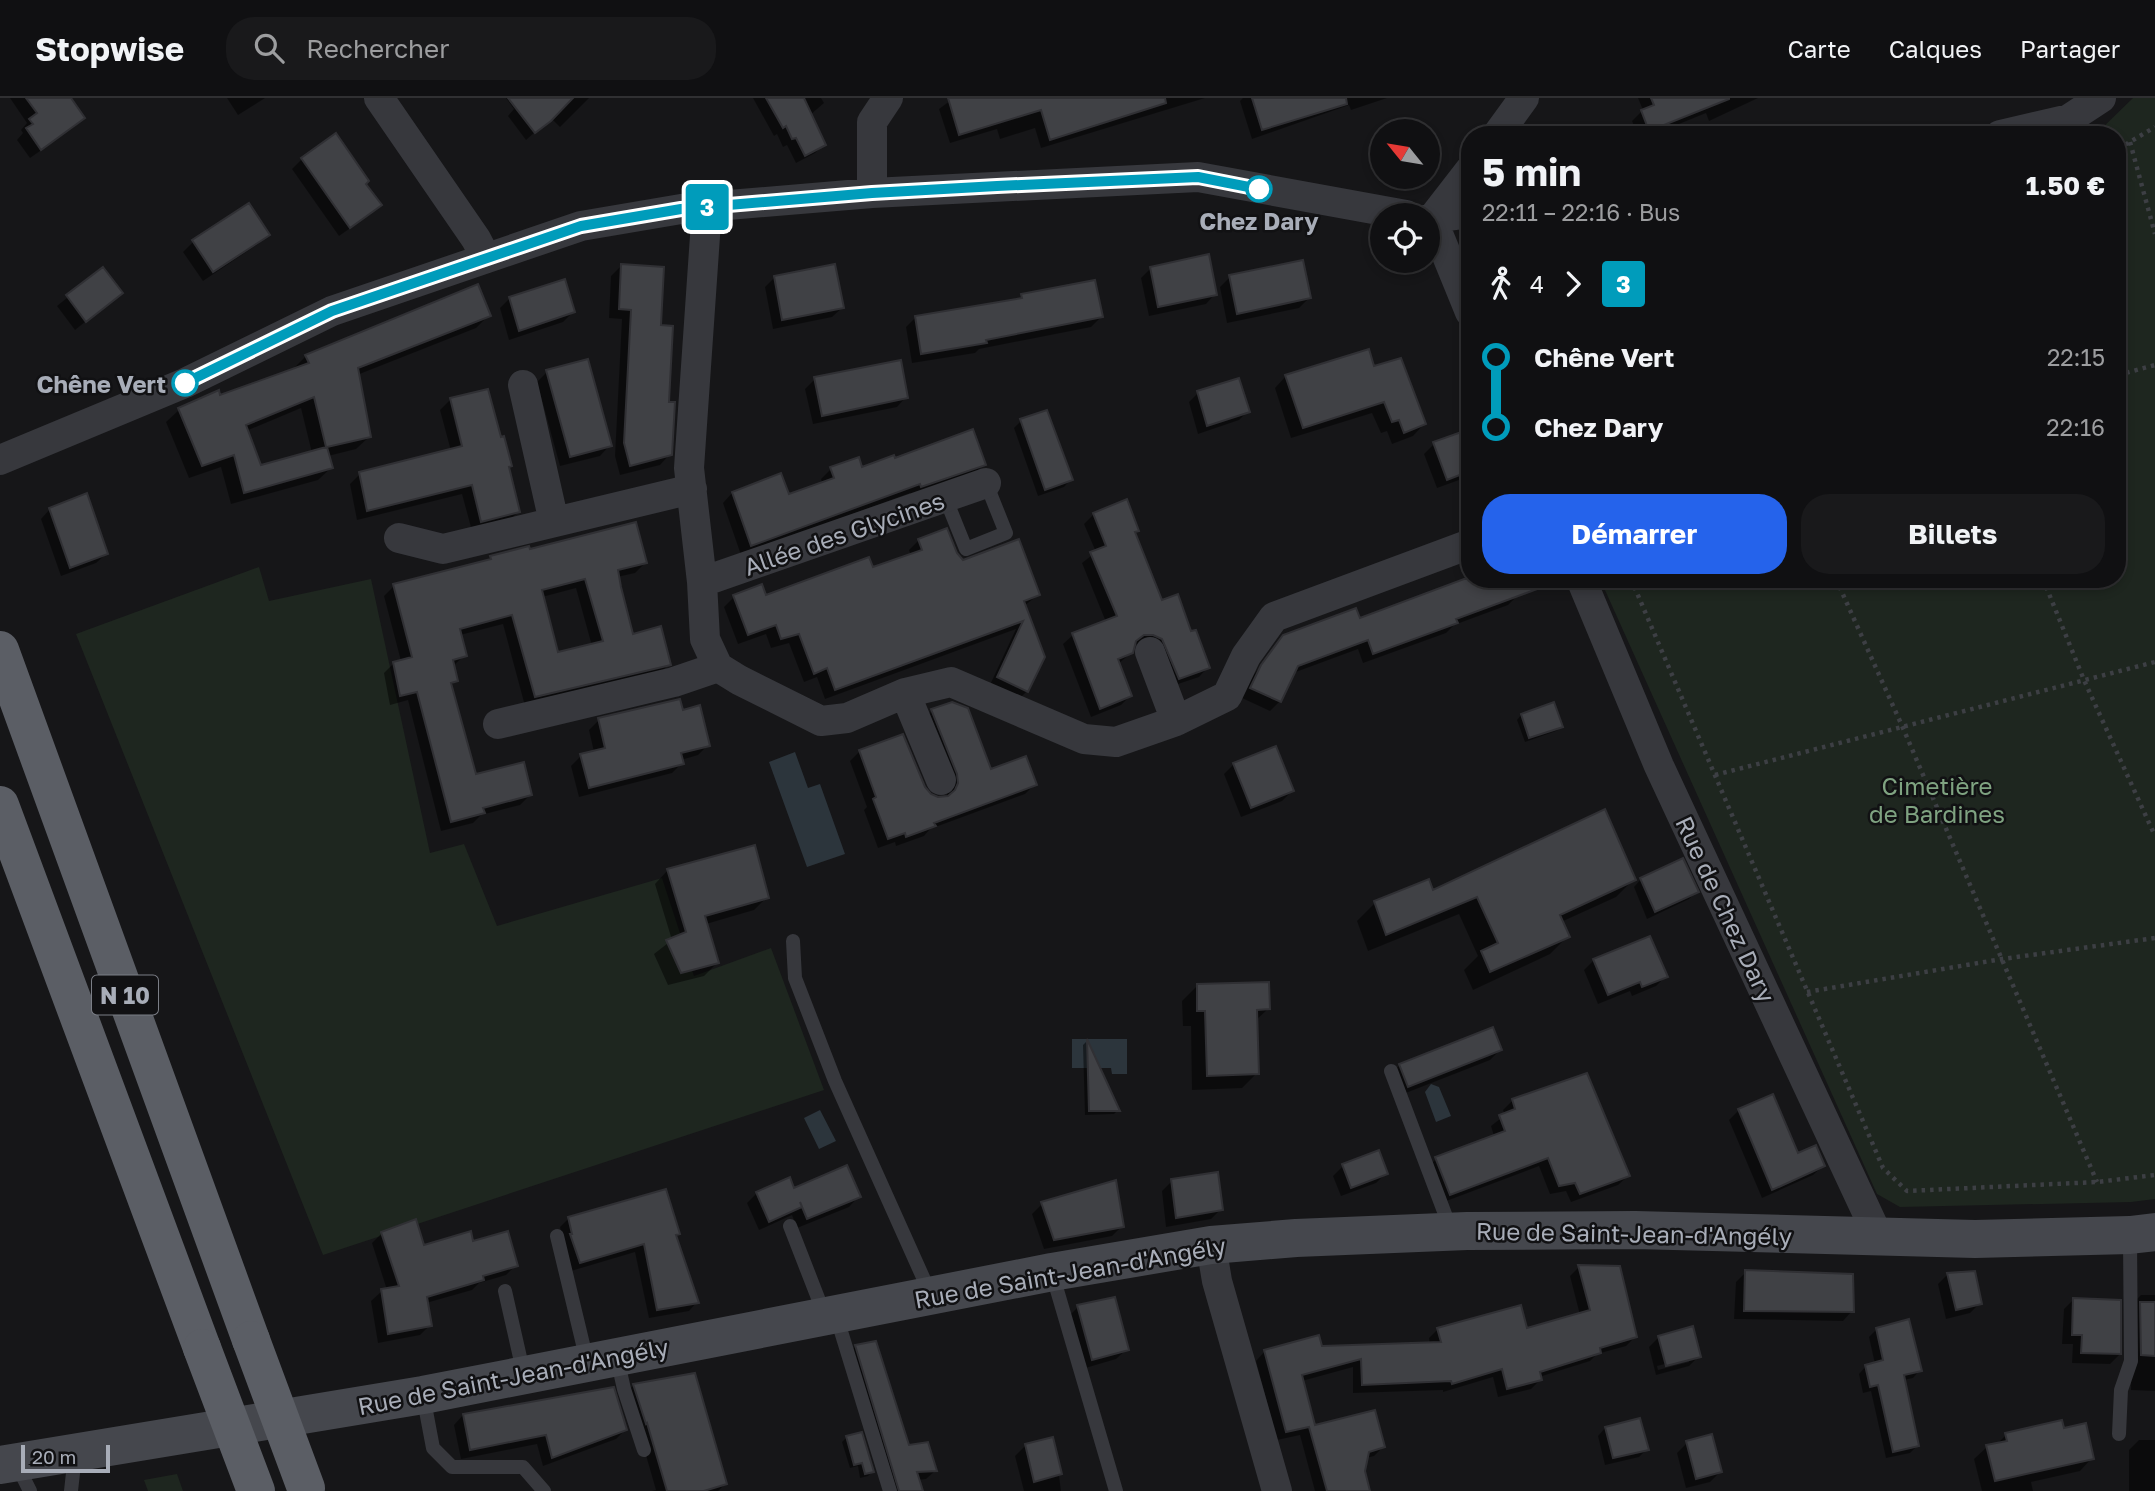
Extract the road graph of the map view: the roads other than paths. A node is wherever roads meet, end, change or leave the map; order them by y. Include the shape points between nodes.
1 (379, 98) edge
2 (888, 98) edge
3 (1524, 98) edge
4 (2101, 98) edge
5 (1504, 126) edge
6 (2039, 126) edge
7 (1461, 179) edge
8 (872, 193) junction
9 (1437, 203) edge
10 (707, 207) junction
11 (1370, 208) edge
12 (1461, 214) edge
13 (1440, 216) edge
14 (1440, 253) edge
15 (486, 258) junction
16 (1461, 294) edge
17 (523, 385) dead end
18 (0, 460) edge
19 (986, 483) joint
20 (692, 489) junction
21 (945, 497) junction
22 (554, 522) junction
23 (399, 538) dead end
24 (1461, 547) edge
25 (702, 582) junction
26 (1585, 588) edge
27 (0, 650) edge
28 (1150, 652) dead end
29 (718, 667) junction
30 (905, 693) junction
31 (1176, 721) junction
32 (498, 724) dead end
33 (941, 780) dead end
34 (0, 805) edge
35 (793, 941) dead end
36 (1391, 1071) dead end
37 (790, 1226) dead end
38 (1452, 1232) junction
39 (2142, 1233) edge
40 (558, 1236) dead end
41 (1878, 1236) junction
42 (1211, 1245) junction
43 (1052, 1272) junction
44 (505, 1291) dead end
45 (931, 1295) junction
46 (830, 1315) junction
47 (602, 1360) junction
48 (524, 1376) junction
49 (423, 1395) junction
50 (2119, 1434) dead end
51 (644, 1450) dead end
52 (71, 1453) junction
53 (15, 1473) edge
54 (307, 1490) edge
55 (71, 1491) edge
56 (256, 1491) edge
57 (544, 1491) edge
58 (890, 1491) edge
59 (1116, 1491) edge
60 (1277, 1491) edge

1 - 15 street
2 - 8 street via 872,122
3 - 5 street
4 - 6 street via 2069,119
7 - 9 street
8 - 10 street
8 - 11 street via 1198,177
10 - 15 street via 581,226
10 - 20 street via 689,468
12 - 13 street
14 - 16 street
15 - 18 street via 332,311 185,383
17 - 22 street
19 - 21 street, Allée des Glycines
19 - 21 lane via 1006,533 966,549
20 - 22 street
20 - 25 street
21 - 25 street, Allée des Glycines
22 - 23 street via 443,550
24 - 31 street via 1274,617 1246,656 1227,696
25 - 29 street via 705,639
26 - 41 street, Rue de Chez Dary via 1659,766
27 - 54 highway, N 10, bridge
28 - 31 street
29 - 30 street via 821,721 846,718
29 - 32 street
30 - 31 street via 951,682 1084,739 1116,742
30 - 33 street
34 - 56 highway, N 10, bridge
35 - 45 lane via 795,978 835,1081
36 - 38 lane
37 - 46 lane
38 - 41 main road, Rue de Saint-Jean-d'Angély via 1635,1230
38 - 42 main road, Rue de Saint-Jean-d'Angély
39 - 41 main road, Rue de Saint-Jean-d'Angély via 1975,1239
39 - 50 lane via 2131,1361 2121,1390
40 - 47 lane
42 - 43 main road, Rue de Saint-Jean-d'Angély
42 - 60 street via 1217,1281
43 - 45 main road, Rue de Saint-Jean-d'Angély
43 - 59 lane
44 - 48 lane
45 - 46 main road, Rue de Saint-Jean-d'Angély
46 - 47 main road, Rue de Saint-Jean-d'Angély
46 - 58 lane
47 - 48 main road, Rue de Saint-Jean-d'Angély
47 - 51 lane via 624,1389
48 - 49 main road, Rue de Saint-Jean-d'Angély
49 - 52 main road, Rue de Saint-Jean-d'Angély
49 - 57 lane via 433,1448 452,1467 523,1467
52 - 53 main road, Rue de Saint-Jean-d'Angély
52 - 55 lane

